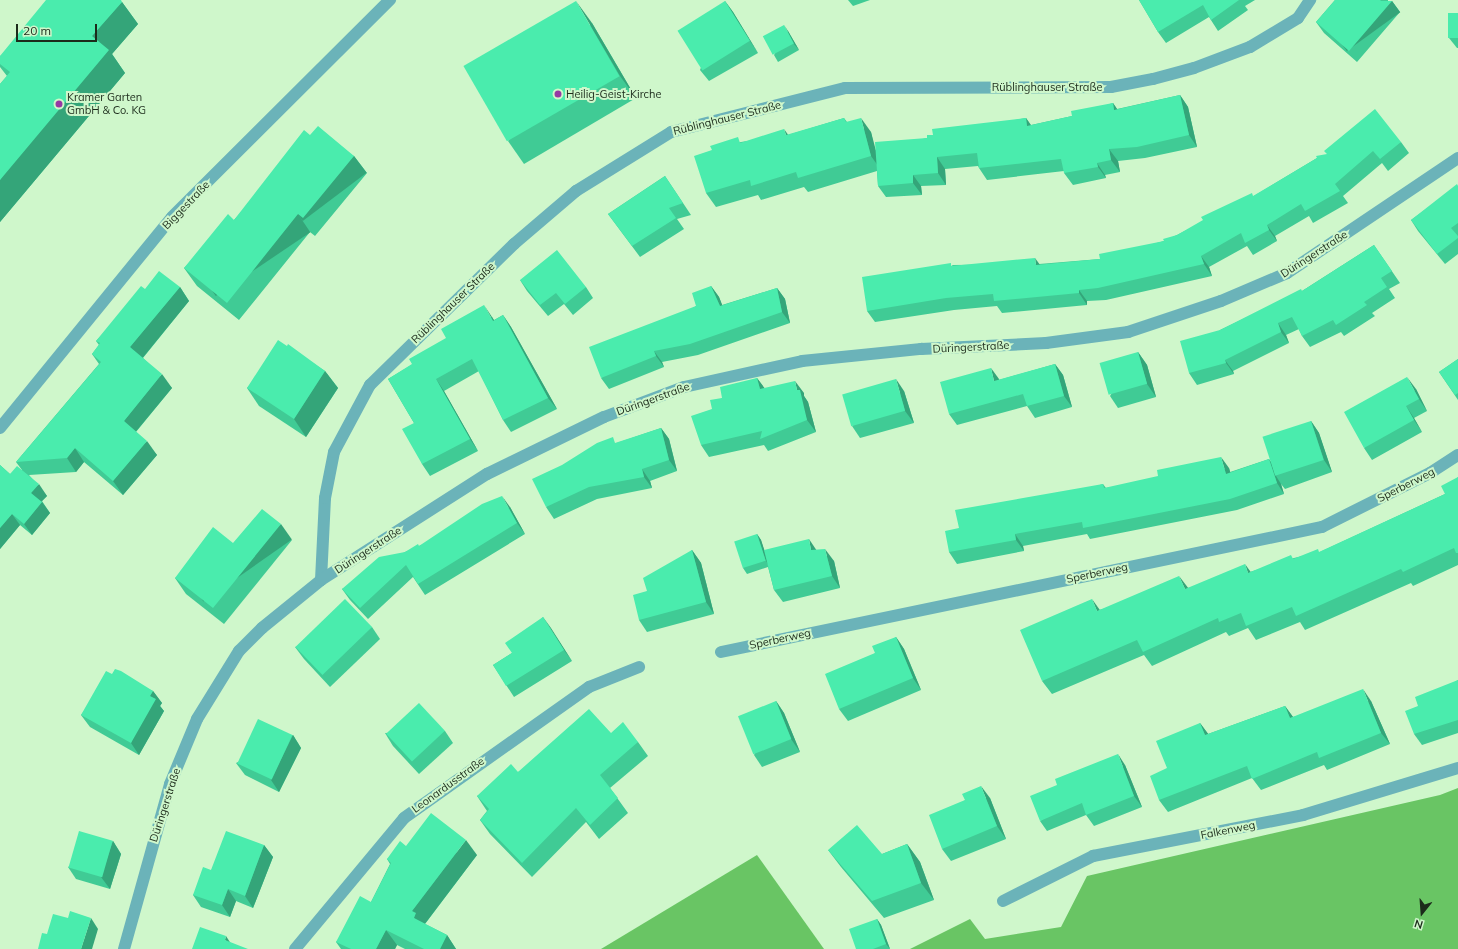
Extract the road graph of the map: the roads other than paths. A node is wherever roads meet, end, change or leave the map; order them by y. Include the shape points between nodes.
1 (390, 0) edge
2 (1310, 0) edge
3 (1458, 158) edge
4 (0, 428) edge
5 (1458, 455) edge
6 (321, 580) junction
7 (721, 652) dead end
8 (639, 667) dead end
9 (1458, 768) edge
10 (1003, 901) dead end
11 (124, 949) edge
12 (295, 949) edge

1 - 4 street, Biggestraße via 172,217
2 - 6 street, Rüblinghauser Straße via 1298,18 1250,47 1194,68 1153,79 1112,87 845,88 671,132 571,195 514,244 370,385 334,452 325,498
3 - 6 street, Düringerstraße via 1287,273 1220,301 1128,332 1046,343 921,349 802,361 684,387 604,417 487,474
5 - 7 street, Sperberweg via 1430,473 1322,527
6 - 11 street, Düringerstraße via 262,628 239,651 197,719 170,784
8 - 12 street, Leonardusstraße via 589,687 404,818
9 - 10 street, Falkenweg via 1303,815 1093,856

